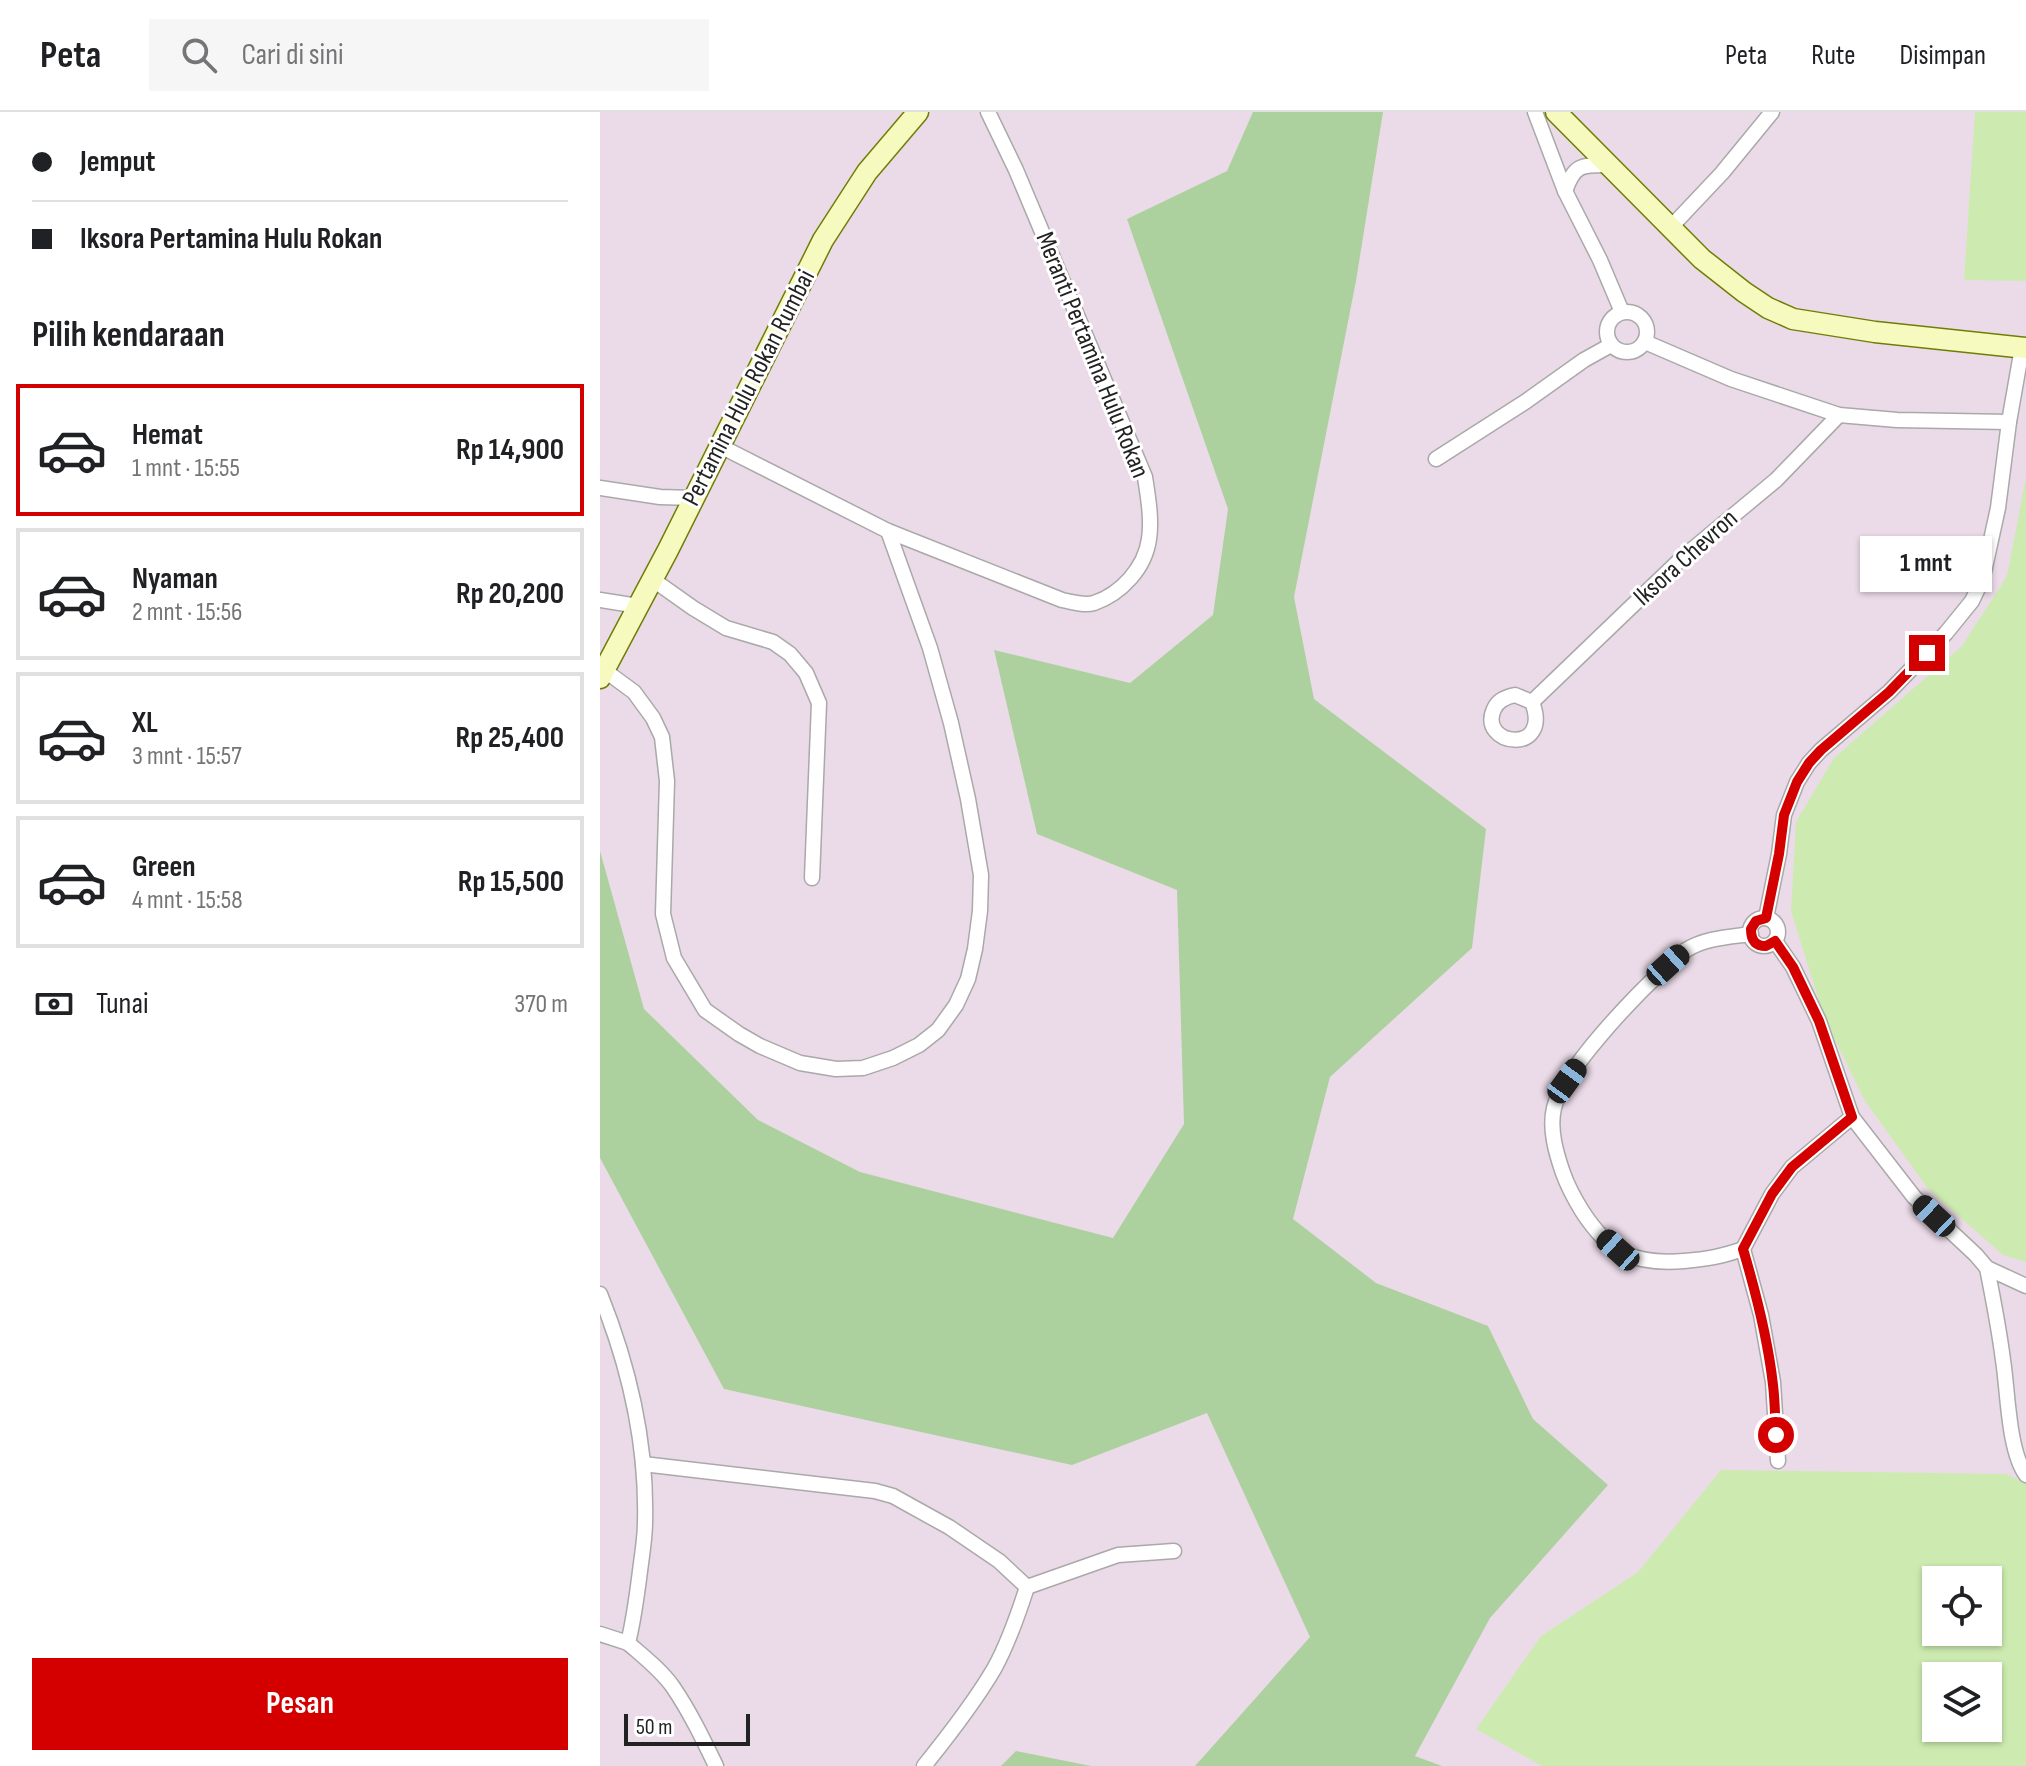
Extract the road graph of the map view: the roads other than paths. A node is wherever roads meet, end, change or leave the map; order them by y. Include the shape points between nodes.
1 (918, 112) edge
2 (988, 112) edge
3 (1535, 112) edge
4 (1556, 112) edge
5 (1772, 112) edge
6 (1609, 165) junction
7 (1565, 191) junction
8 (1671, 227) junction
9 (1622, 312) junction
10 (1645, 342) junction
11 (1611, 345) junction
12 (2024, 348) edge
13 (1839, 415) junction
14 (2009, 422) junction
15 (720, 446) junction
16 (1436, 459) dead end
17 (600, 488) edge
18 (693, 498) junction
19 (888, 531) junction
20 (652, 579) junction
21 (600, 600) edge
22 (638, 606) junction
23 (602, 674) edge
24 (1532, 702) dead end
25 (812, 878) dead end
26 (1766, 918) junction
27 (1751, 934) junction
28 (1775, 941) junction
29 (1852, 1117) junction
30 (1743, 1249) junction
31 (1987, 1268) junction
32 (2026, 1286) edge
33 (600, 1294) edge
34 (1778, 1461) dead end
35 (643, 1464) junction
36 (2026, 1475) edge
37 (1174, 1551) dead end
38 (1027, 1587) junction
39 (600, 1634) edge
40 (628, 1643) junction
41 (716, 1766) edge
42 (924, 1766) edge

1 - 15 street, Pertamina Hulu Rokan Rumbai via 840,212
2 - 19 street, Meranti Pertamina Hulu Rokan via 1145,477 1147,546 1129,580 1085,604 1062,600
3 - 7 street
4 - 6 street
5 - 8 street
6 - 7 street via 1576,170
6 - 8 street
7 - 9 street
8 - 12 street via 1744,292 1793,319
9 - 10 street via 1640,316 1648,333
9 - 11 street via 1607,329
10 - 11 street via 1628,353
10 - 13 street via 1731,379
11 - 16 street
12 - 14 street
13 - 14 street
13 - 24 street, Iksora Chevron via 1776,480 1682,558
14 - 26 street via 1998,508 1972,601 1889,692 1809,763 1784,815
15 - 18 street, Pertamina Hulu Rokan Rumbai
15 - 19 street, Meranti Pertamina Hulu Rokan
17 - 18 street
18 - 20 street, Pertamina Hulu Rokan Rumbai
19 - 23 street via 951,723 981,875 968,979 938,1030 919,1045 863,1068 836,1069 800,1063 760,1046 705,1010 674,958 663,914 667,781 662,737 634,692
20 - 22 street, Pertamina Hulu Rokan Rumbai
20 - 25 street via 726,628 773,642 806,673 819,703
21 - 22 street
22 - 23 street, Pertamina Hulu Rokan Rumbai
26 - 27 street via 1754,923
26 - 28 street via 1777,927
27 - 28 street via 1760,946
27 - 30 street via 1684,951 1637,994 1590,1049 1554,1108 1554,1147 1568,1189 1593,1228 1618,1250 1657,1263 1713,1259
28 - 29 street via 1819,1021
29 - 30 street via 1792,1167
29 - 31 street via 1914,1197
30 - 34 street via 1773,1382
31 - 32 street
31 - 36 street via 2010,1419
33 - 35 street via 637,1411
35 - 38 street via 893,1496 981,1548
35 - 40 street via 645,1523
37 - 38 street via 1118,1555
38 - 42 street via 995,1667
39 - 40 street
40 - 41 street via 672,1686

